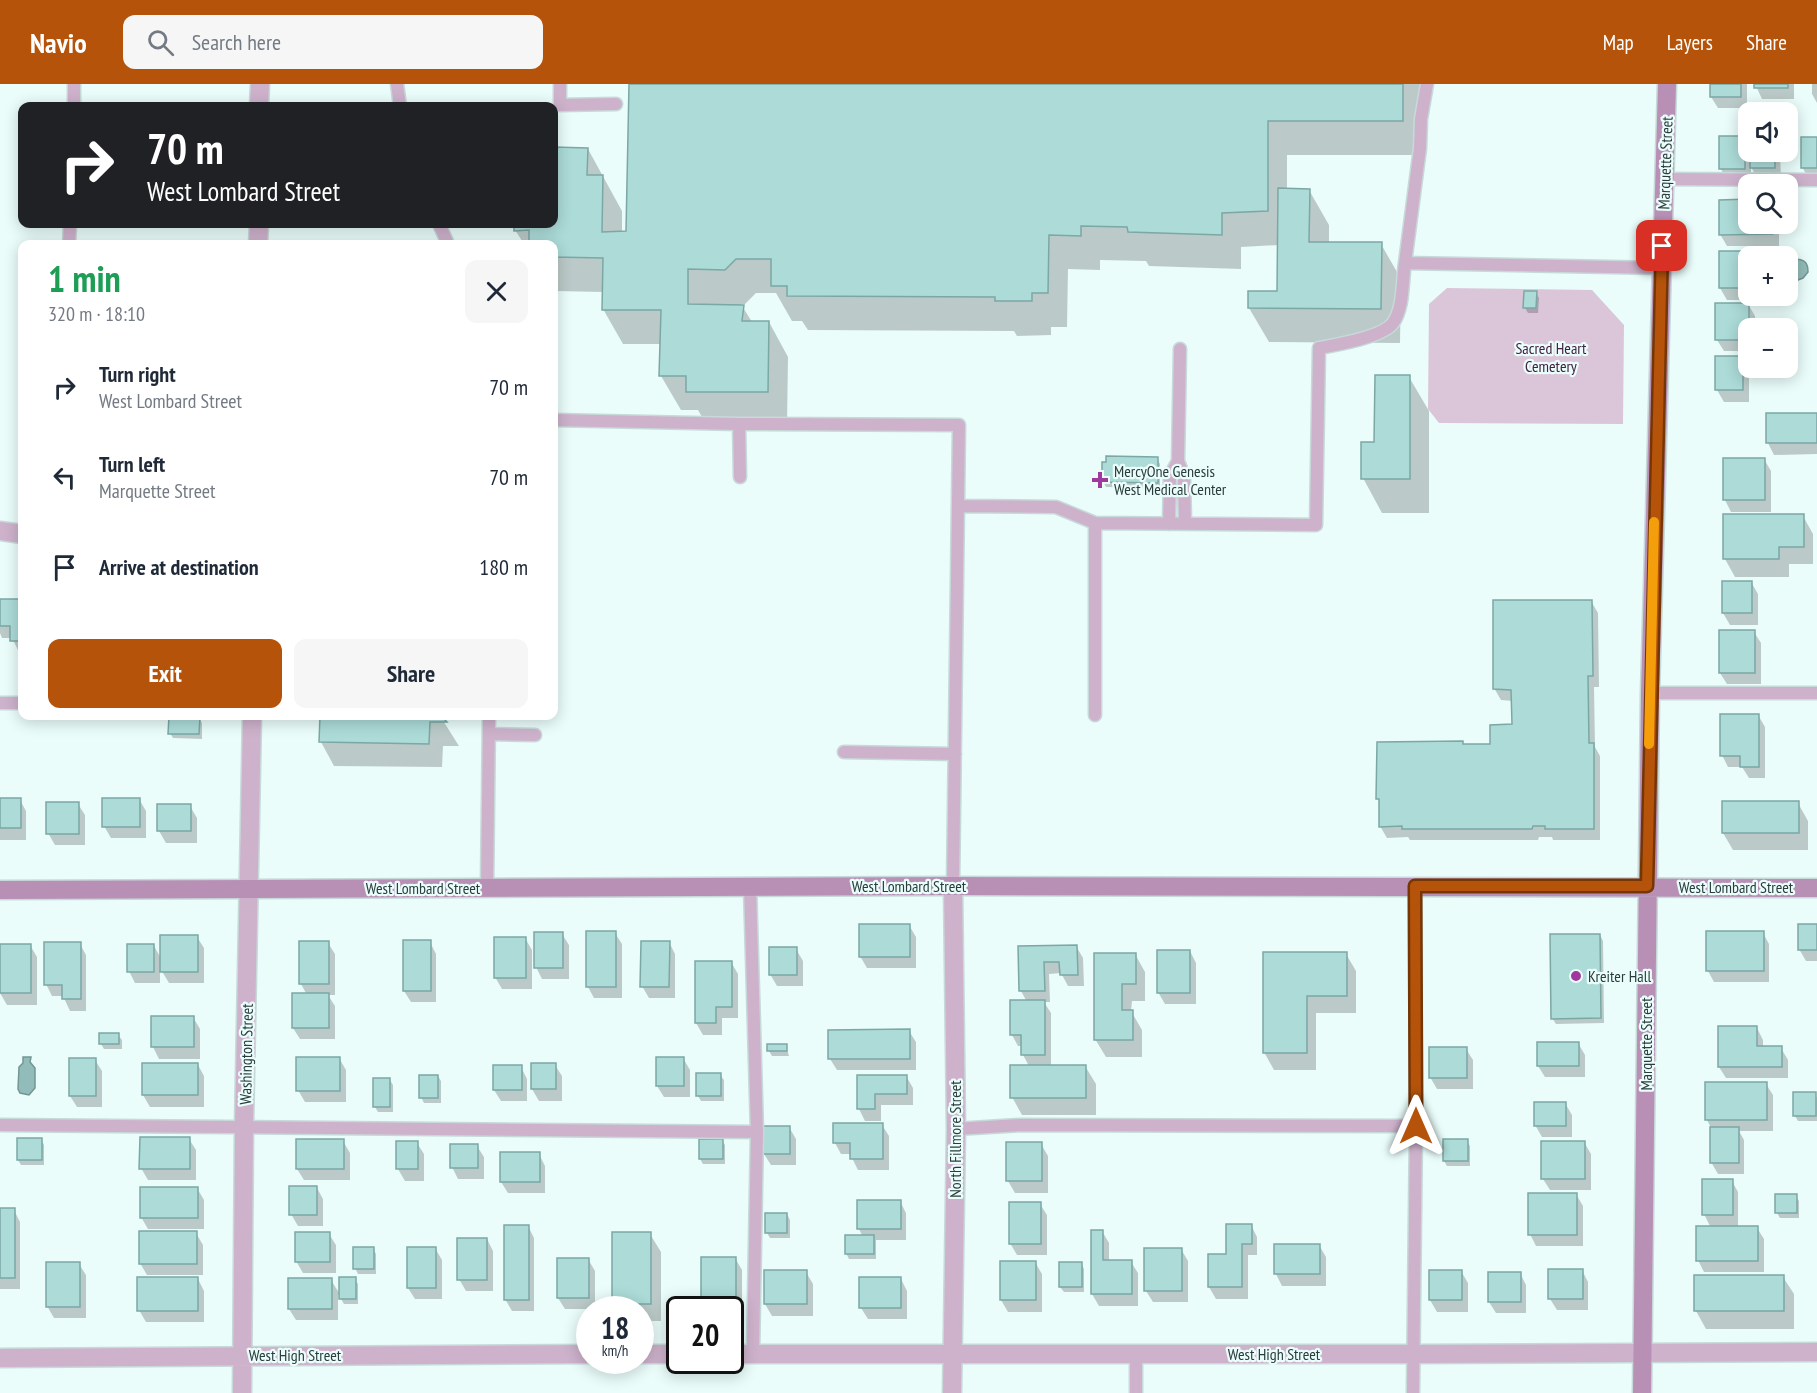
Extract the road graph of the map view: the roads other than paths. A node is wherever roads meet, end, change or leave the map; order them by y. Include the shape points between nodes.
1 (74, 84) edge
2 (260, 84) edge
3 (397, 84) edge
4 (560, 84) edge
5 (1427, 84) edge
6 (1667, 84) edge
7 (74, 102) edge
8 (260, 102) edge
9 (399, 102) edge
10 (616, 104) dead end
11 (1664, 179) junction
12 (1817, 180) edge
13 (1405, 263) junction
14 (1661, 268) junction
15 (1180, 349) dead end
16 (558, 420) edge
17 (739, 424) junction
18 (1178, 461) junction
19 (740, 477) dead end
20 (959, 506) junction
21 (1095, 523) junction
22 (1169, 524) junction
23 (1185, 524) junction
24 (0, 531) edge
25 (18, 533) edge
26 (1650, 693) junction
27 (1817, 693) edge
28 (0, 703) edge
29 (18, 703) edge
30 (1095, 715) dead end
31 (252, 720) edge
32 (489, 720) edge
33 (489, 734) junction
34 (535, 735) dead end
35 (844, 752) dead end
36 (955, 754) junction
37 (953, 886) junction
38 (1415, 886) junction
39 (1647, 886) junction
40 (750, 887) junction
41 (487, 888) junction
42 (1817, 888) edge
43 (0, 890) edge
44 (249, 890) junction
45 (0, 1125) edge
46 (244, 1126) junction
47 (1416, 1126) junction
48 (956, 1129) junction
49 (757, 1132) junction
50 (1817, 1352) edge
51 (1643, 1353) junction
52 (576, 1354) edge
53 (744, 1354) edge
54 (753, 1354) junction
55 (953, 1354) junction
56 (1136, 1354) junction
57 (1413, 1354) junction
58 (242, 1355) junction
59 (0, 1358) edge
60 (242, 1393) edge
61 (952, 1393) edge
62 (1136, 1393) edge
63 (1413, 1393) edge
64 (1642, 1393) edge

1 - 7 lane
2 - 8 street
3 - 9 lane
4 - 10 lane via 560,105
5 - 13 lane
6 - 11 street, Marquette Street
11 - 12 lane
11 - 14 street, Marquette Street
13 - 14 lane
13 - 23 lane via 1399,310 1392,325 1365,338 1319,348 1316,525
14 - 26 street, Marquette Street
15 - 18 lane
16 - 17 lane
17 - 19 lane
17 - 20 lane via 959,425
18 - 22 lane via 1170,476
18 - 23 lane via 1184,477
20 - 21 lane via 1056,507
20 - 36 lane
21 - 22 lane
21 - 30 lane
22 - 23 lane
24 - 25 street
26 - 27 lane
26 - 39 street, Marquette Street
28 - 29 lane
31 - 44 street, Washington Street
32 - 33 lane
33 - 34 lane
33 - 41 lane
35 - 36 lane
36 - 37 lane
37 - 38 street, West Lombard Street
37 - 40 street, West Lombard Street
37 - 48 street, North Fillmore Street
38 - 39 street, West Lombard Street
38 - 47 lane
39 - 42 street, West Lombard Street
39 - 51 street, Marquette Street
40 - 41 street, West Lombard Street
40 - 49 lane
41 - 44 street, West Lombard Street
43 - 44 street, West Lombard Street
44 - 46 street, Washington Street
45 - 46 lane
46 - 49 lane
46 - 58 street, Washington Street
47 - 48 lane via 1020,1125
47 - 57 lane
48 - 55 street, North Fillmore Street
49 - 54 lane
50 - 51 street, West High Street
51 - 57 street, West High Street
51 - 64 street, Marquette Street
52 - 58 street, West High Street
53 - 54 street, West High Street
54 - 55 street, West High Street
55 - 56 street, West High Street
55 - 61 street, North Fillmore Street
56 - 57 street, West High Street
56 - 62 lane
57 - 63 lane
58 - 59 street, West High Street
58 - 60 street, Washington Street

